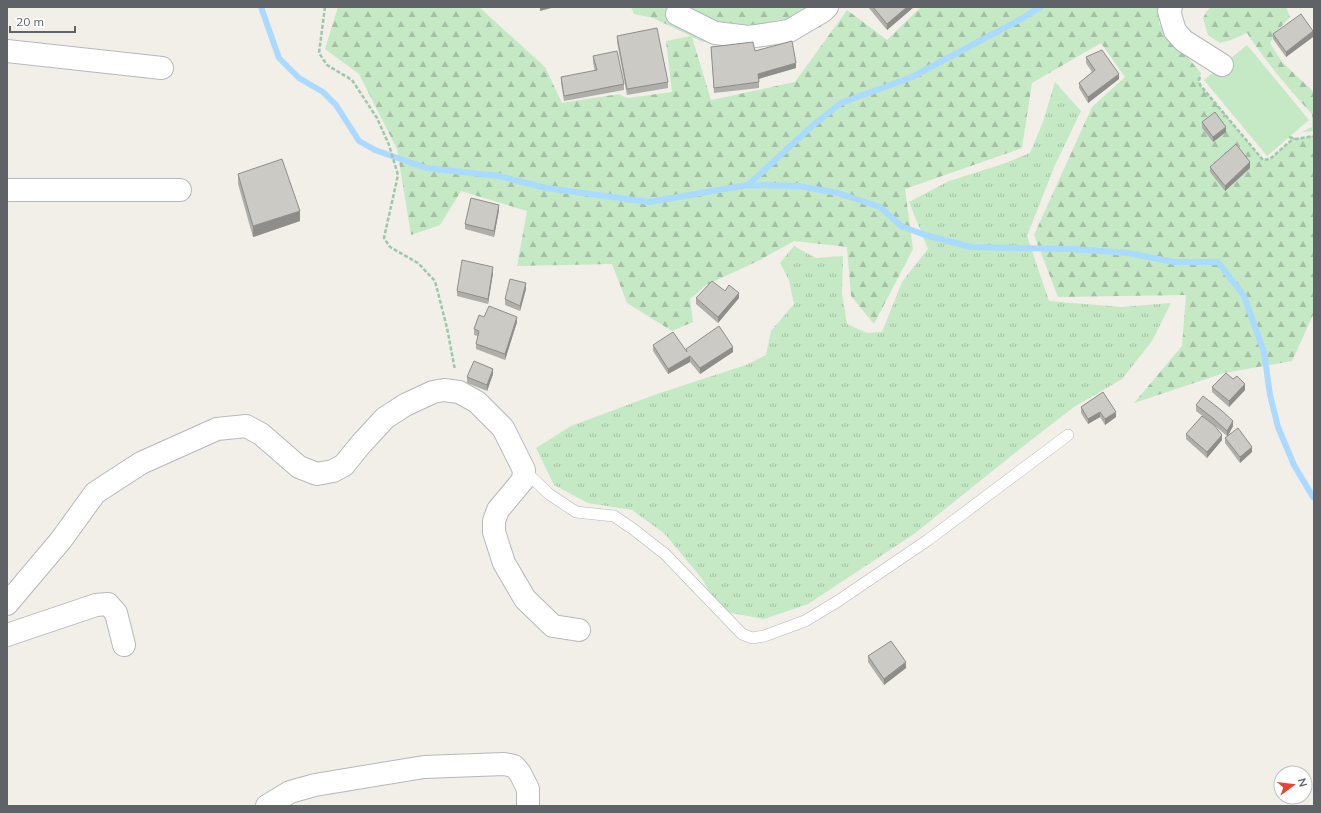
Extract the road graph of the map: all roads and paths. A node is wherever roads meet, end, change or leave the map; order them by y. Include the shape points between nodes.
1 (325, 7) edge
2 (827, 7) edge
3 (1171, 7) edge
4 (679, 9) edge
5 (7, 51) edge
6 (1222, 64) joint
7 (162, 68) dead end
8 (1314, 136) edge
9 (1289, 137) dead end
10 (1294, 138) junction
11 (7, 190) edge
12 (180, 190) dead end
13 (458, 392) junction
14 (1068, 435) dead end
15 (524, 470) junction
16 (7, 604) edge
17 (579, 630) dead end
18 (7, 634) edge
19 (124, 645) dead end
20 (267, 806) edge
21 (528, 806) edge

1 - 13 path via 318,53 327,65 352,80 377,118 389,144 398,175 384,238 390,247 418,263 435,281 447,328
2 - 4 street via 789,31 749,37 715,33
3 - 6 street via 1169,11 1175,31 1184,41
5 - 7 street
6 - 10 path via 1212,65 1201,73 1200,85 1263,160 1270,159
8 - 10 path
9 - 10 path
11 - 12 street
13 - 15 street via 477,402 503,428
13 - 16 street via 433,392 405,405 386,418 344,465 333,471 317,474 300,467 261,434 246,426 217,430 141,463 95,493 61,540
14 - 15 lane via 928,540 838,602 805,621 752,638 742,634 665,554 633,529 614,516 576,512 549,494
15 - 17 street via 523,480 498,510 494,521 494,532 504,563 525,599 553,626
18 - 19 street via 89,607 108,604 116,612
20 - 21 street via 290,792 315,785 424,767 504,764 514,766 520,773 528,788

